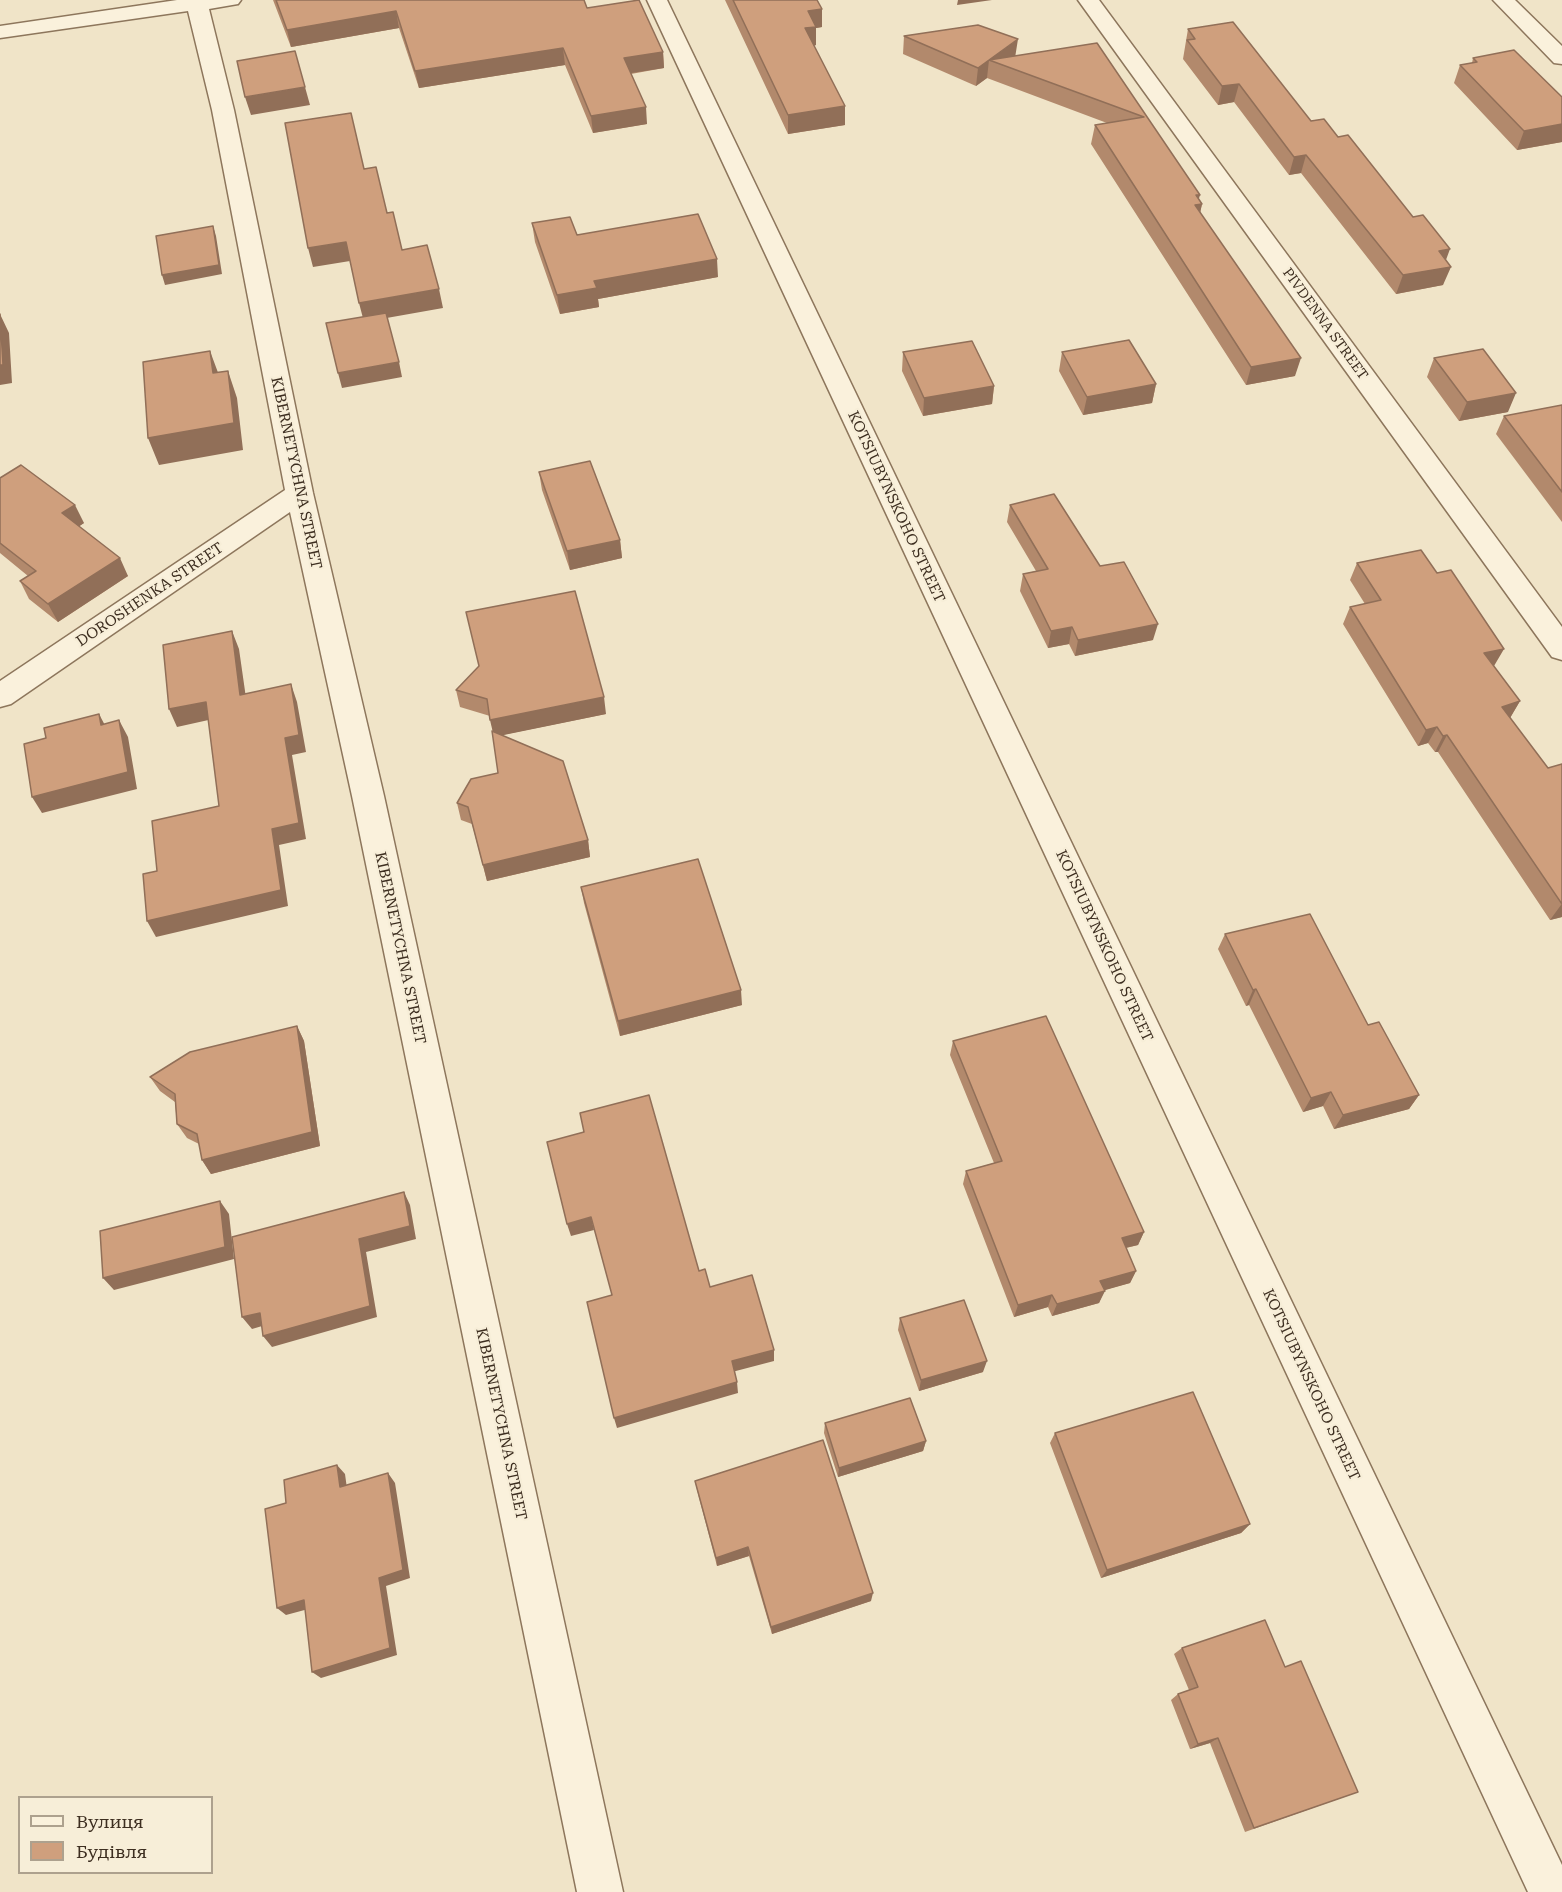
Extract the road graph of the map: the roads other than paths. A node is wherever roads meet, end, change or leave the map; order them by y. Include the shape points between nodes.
1 (231, 0) edge
2 (657, 0) edge
3 (1088, 0) edge
4 (1503, 0) edge
5 (196, 3) edge
6 (0, 32) edge
7 (1562, 58) edge
8 (299, 493) junction
9 (1562, 649) edge
10 (0, 696) edge
11 (600, 1892) edge
12 (1551, 1892) edge

1 - 5 street
2 - 12 street, KOTSIUBYNSKOHO STREET
3 - 9 street, PIVDENNA STREET
4 - 7 street
5 - 6 street
5 - 8 street, KIBERNETYCHNA STREET via 223,110
8 - 10 street, DOROSHENKA STREET
8 - 11 street, KIBERNETYCHNA STREET via 371,808

